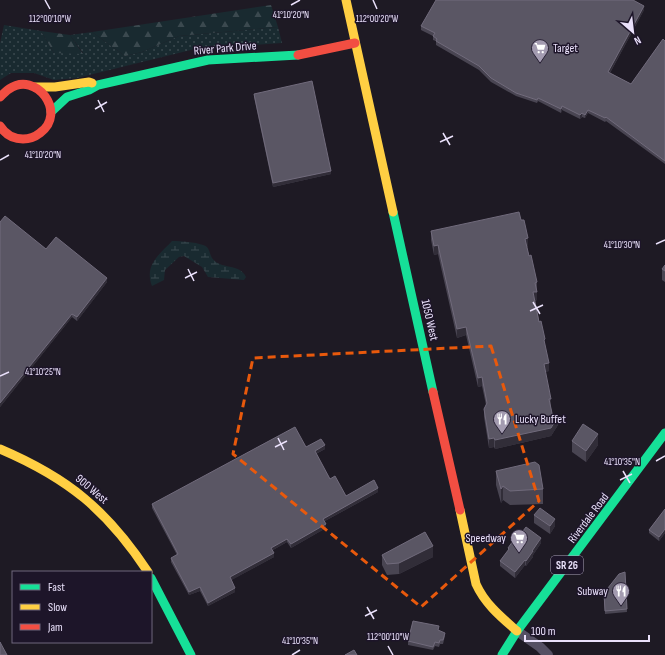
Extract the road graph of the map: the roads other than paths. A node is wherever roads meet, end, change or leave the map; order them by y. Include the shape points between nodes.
1 (346, 0) edge
2 (355, 43) junction
3 (98, 85) junction
4 (35, 86) junction
5 (0, 97) edge
6 (51, 112) junction
7 (0, 126) edge
8 (14, 138) junction
9 (2, 142) dead end
10 (665, 433) edge
11 (0, 449) edge
12 (147, 571) edge
13 (152, 580) edge
14 (517, 631) junction
15 (191, 655) edge
16 (502, 655) edge
17 (548, 655) edge

1 - 2 main road, 1050 West
2 - 3 main road, River Park Drive via 298,55 208,60
2 - 14 main road, 1050 West via 476,584 485,603
3 - 4 main road, River Park Drive via 89,82 55,87
3 - 6 main road, River Park Drive via 91,90 73,94 61,101
4 - 5 main road, River Park Drive via 19,84 11,87
4 - 6 main road via 47,97
6 - 8 main road via 47,126 37,136
7 - 8 main road
8 - 9 main road
10 - 14 main road, Riverdale Road / SR 26
11 - 12 main road, 900 West via 28,460 81,494 120,533
13 - 15 main road
14 - 16 main road, Riverdale Road / SR 26
14 - 17 street

